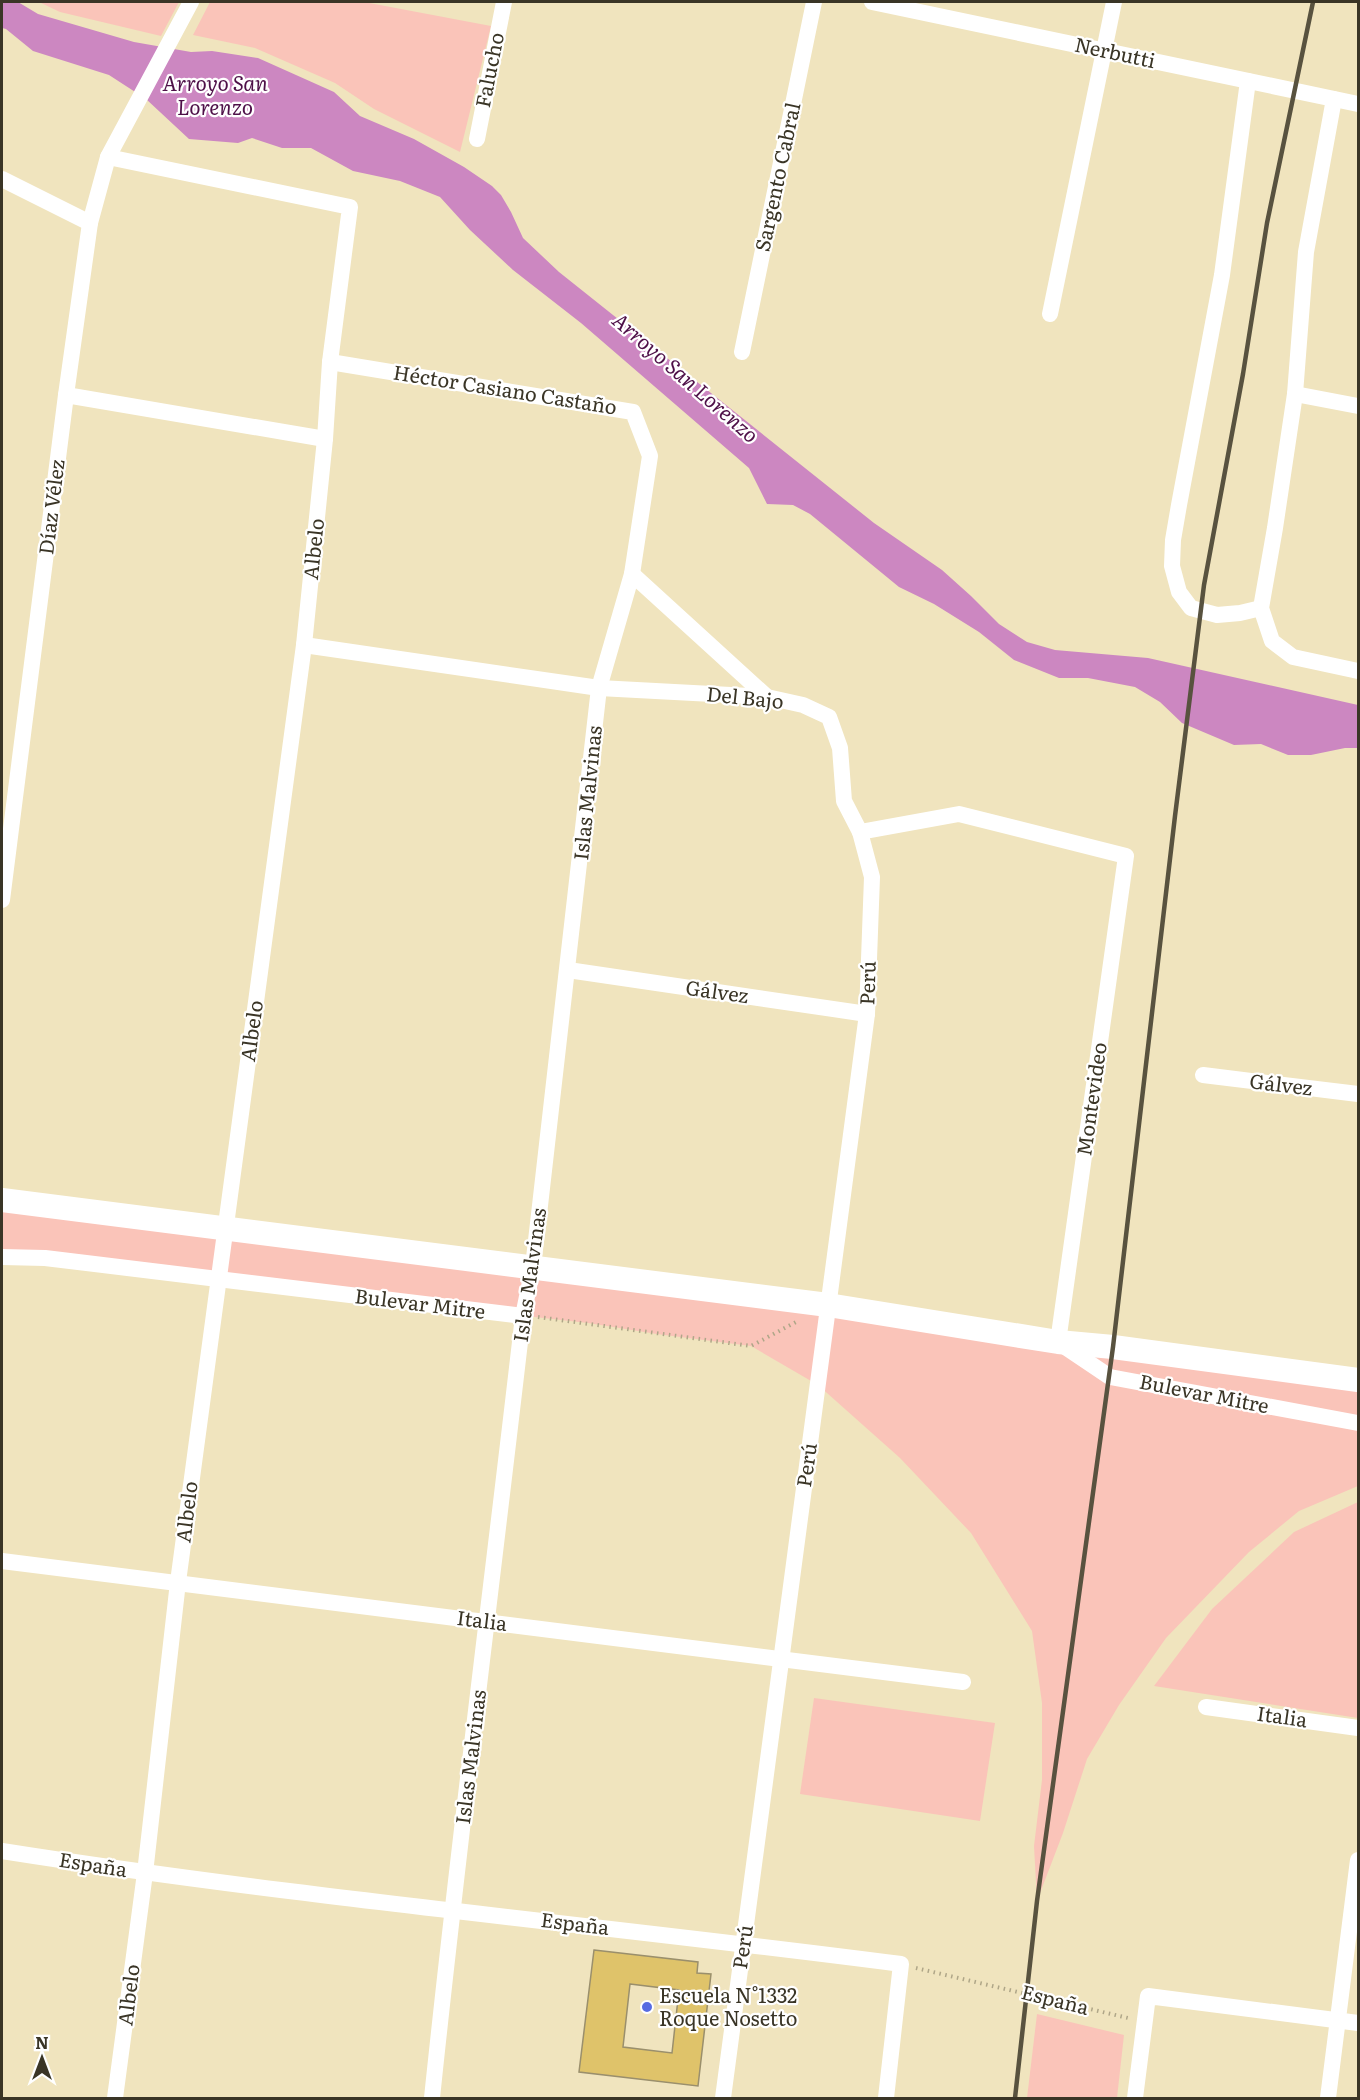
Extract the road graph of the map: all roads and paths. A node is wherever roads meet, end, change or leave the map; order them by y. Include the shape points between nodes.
1 (191, 2) edge
2 (504, 2) edge
3 (814, 2) edge
4 (872, 2) edge
5 (1114, 2) edge
6 (1104, 51) junction
7 (1248, 81) junction
8 (1334, 99) junction
9 (1359, 104) edge
10 (477, 139) dead end
11 (108, 157) junction
12 (2, 178) edge
13 (90, 223) junction
14 (1050, 314) dead end
15 (742, 352) dead end
16 (330, 362) junction
17 (1295, 394) junction
18 (66, 395) junction
19 (1359, 406) edge
20 (325, 439) junction
21 (650, 456) joint
22 (632, 574) junction
23 (1261, 608) junction
24 (304, 645) junction
25 (1359, 671) edge
26 (600, 688) junction
27 (767, 697) junction
28 (861, 832) junction
29 (2, 900) edge
30 (568, 970) junction
31 (867, 1014) junction
32 (1203, 1075) dead end
33 (1359, 1094) edge
34 (2, 1200) edge
35 (225, 1228) junction
36 (2, 1257) edge
37 (533, 1267) junction
38 (217, 1280) junction
39 (828, 1305) junction
40 (523, 1316) junction
41 (800, 1320) dead end
42 (1058, 1342) junction
43 (1359, 1380) edge
44 (1359, 1423) edge
45 (2, 1561) edge
46 (178, 1582) junction
47 (488, 1621) junction
48 (782, 1658) junction
49 (963, 1682) dead end
50 (1206, 1707) dead end
51 (1359, 1728) edge
52 (2, 1851) edge
53 (1359, 1860) edge
54 (145, 1873) junction
55 (452, 1910) junction
56 (744, 1944) junction
57 (901, 1964) junction
58 (1338, 2021) junction
59 (1145, 2022) junction
60 (1359, 2024) edge
61 (115, 2098) edge
62 (432, 2098) edge
63 (723, 2098) edge
64 (886, 2098) edge
65 (1134, 2098) edge
66 (1328, 2098) edge

1 - 11 street, Díaz Vélez
2 - 10 street, Falucho
3 - 15 street, Sargento Cabral
4 - 6 street, Nerbutti
5 - 6 street
6 - 7 street, Nerbutti
6 - 14 street
7 - 8 street, Nerbutti
7 - 23 street via 1222,275 1175,528 1172,566 1179,592 1191,608 1217,615
8 - 9 street, Nerbutti
8 - 17 street via 1306,252
11 - 13 street, Díaz Vélez
11 - 16 street, Albelo via 350,207
12 - 13 street
13 - 18 street, Díaz Vélez
16 - 20 street, Albelo
16 - 21 street, Héctor Casiano Castaño via 633,412
17 - 19 street
17 - 23 street
18 - 20 street
18 - 29 street, Díaz Vélez
20 - 24 street, Albelo
21 - 22 street, Islas Malvinas
22 - 26 street, Islas Malvinas
22 - 27 street
23 - 25 street via 1272,641 1293,657
24 - 26 street, Del Bajo
24 - 35 street, Albelo
26 - 27 street, Del Bajo
26 - 30 street, Islas Malvinas
27 - 28 street, Del Bajo via 803,705 829,717 840,747 844,801
28 - 31 street, Perú via 872,877
28 - 42 street, Montevideo via 959,814 1126,856
30 - 31 street, Gálvez
30 - 37 street, Islas Malvinas
31 - 39 street, Perú
32 - 33 street, Gálvez
34 - 35 street, Bulevar Mitre
35 - 37 street, Bulevar Mitre
35 - 38 street, Albelo
36 - 38 street, Bulevar Mitre via 45,1258
37 - 39 street, Bulevar Mitre
37 - 40 street, Islas Malvinas
38 - 40 street, Bulevar Mitre
38 - 46 street, Albelo
39 - 42 street, Bulevar Mitre
39 - 48 street, Perú
40 - 41 path via 751,1346
40 - 47 street, Islas Malvinas
42 - 43 street, Bulevar Mitre
42 - 44 street, Bulevar Mitre via 1110,1377
45 - 46 street, Italia
46 - 47 street, Italia
46 - 54 street, Albelo
47 - 48 street, Italia
47 - 55 street, Islas Malvinas
48 - 49 street, Italia
48 - 56 street, Perú
50 - 51 street, Italia
52 - 54 street, España
53 - 58 street
54 - 55 street, España
54 - 61 street, Albelo
55 - 56 street, España
55 - 62 street, Islas Malvinas
56 - 57 street, España
56 - 63 street, Perú
57 - 59 path, España
57 - 64 street
58 - 59 street via 1148,1996
58 - 60 street
58 - 66 street
59 - 65 street

